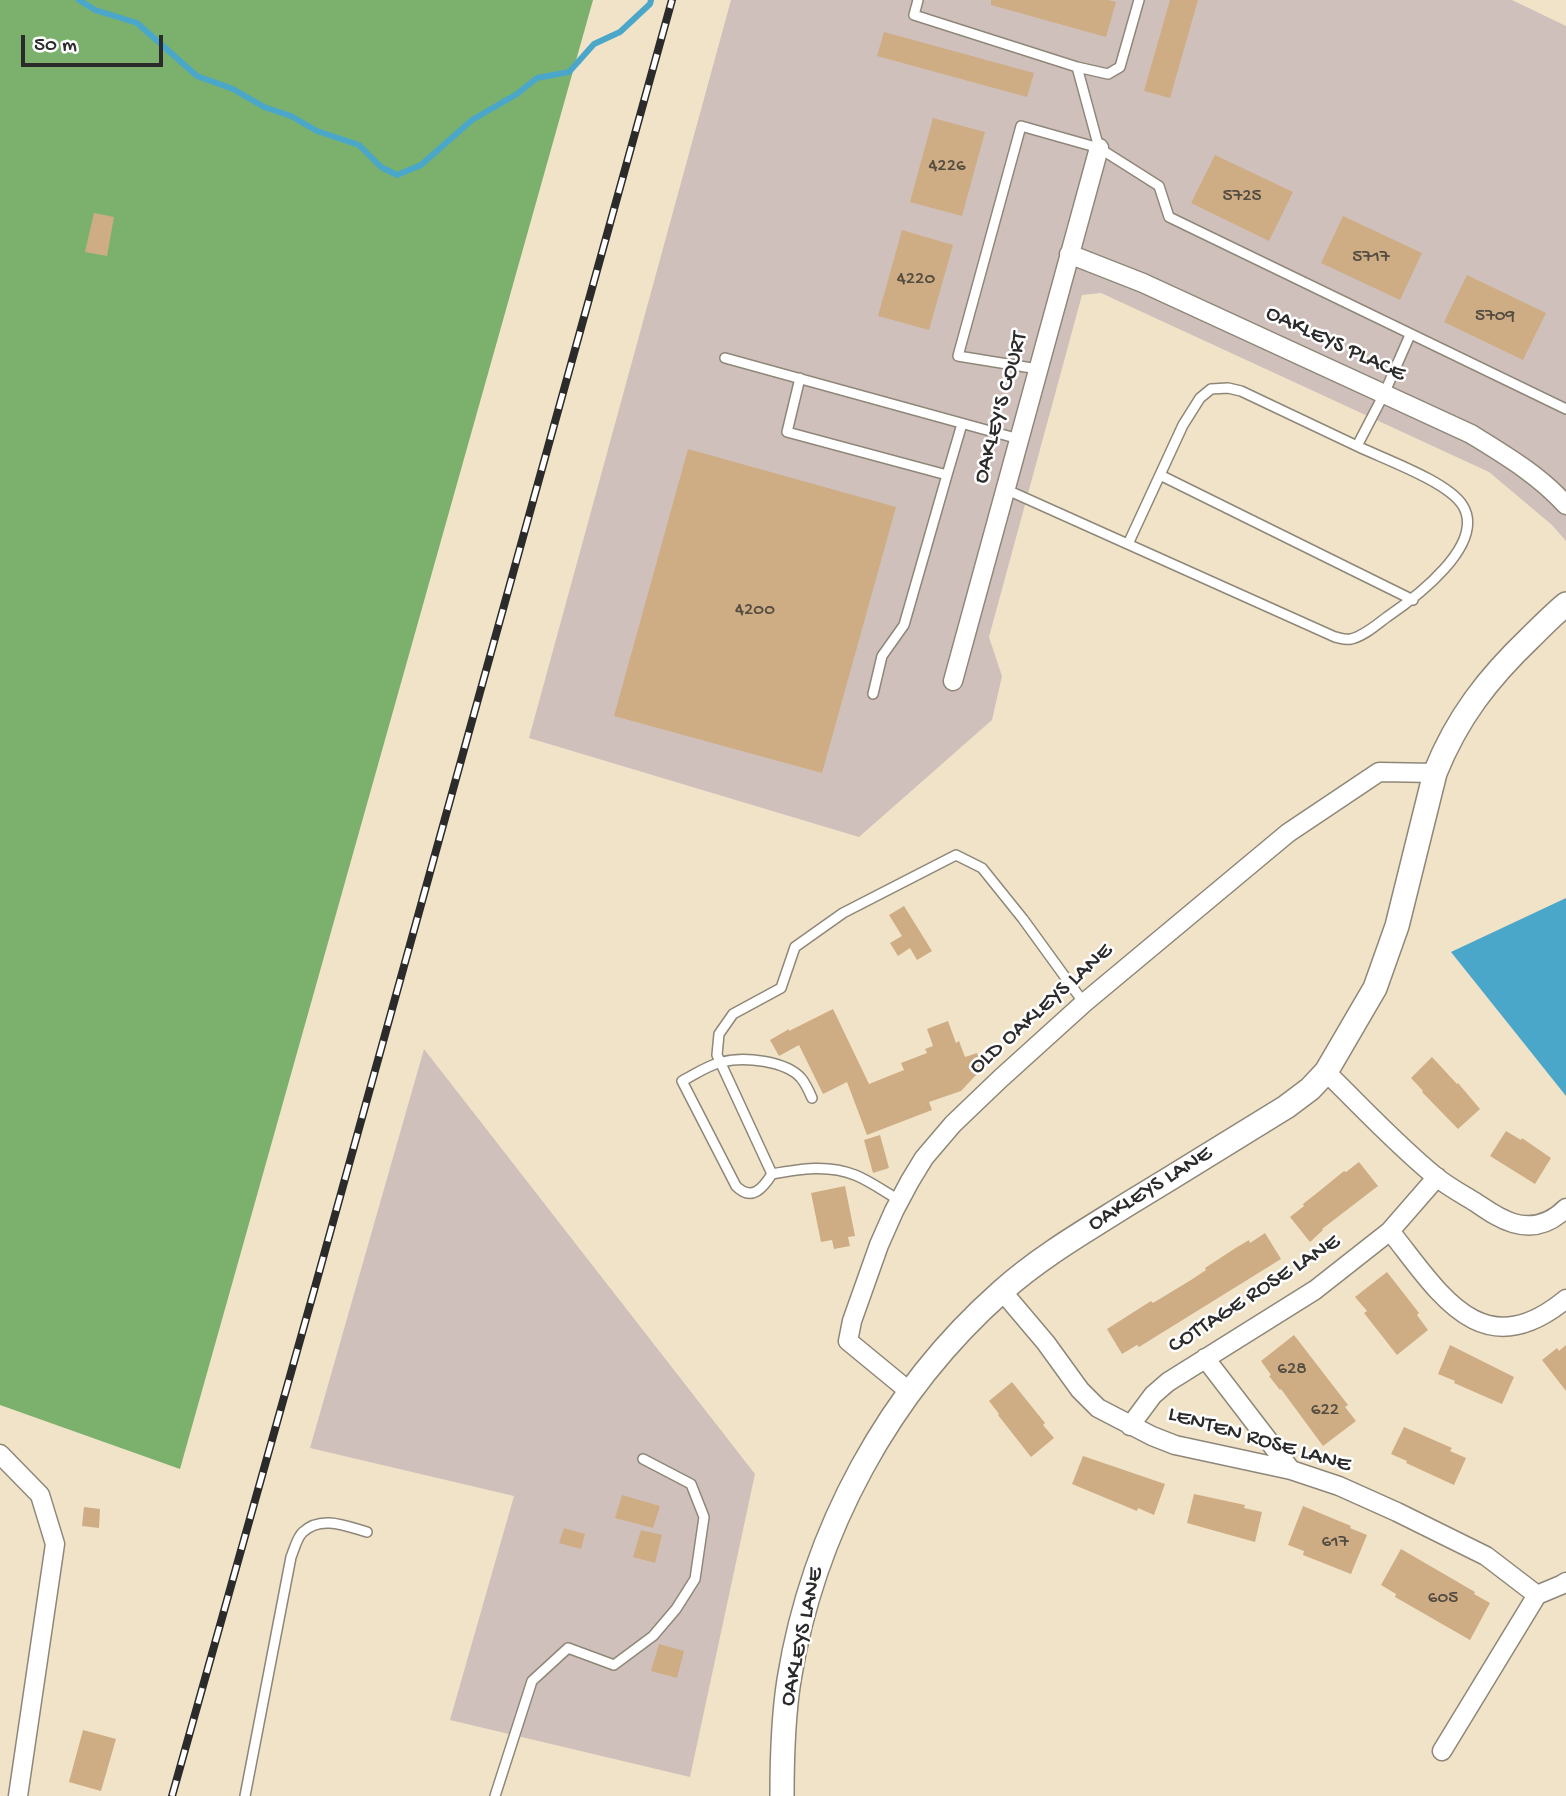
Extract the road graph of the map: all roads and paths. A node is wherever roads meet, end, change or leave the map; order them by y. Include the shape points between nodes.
1 (918, 0) edge
2 (1139, 0) edge
3 (1076, 67) junction
4 (1099, 148) junction
5 (1069, 254) junction
6 (1410, 335) junction
7 (725, 358) dead end
8 (1038, 369) junction
9 (800, 378) junction
10 (1384, 394) junction
11 (1566, 410) edge
12 (962, 424) junction
13 (1019, 439) junction
14 (1357, 446) junction
15 (947, 475) junction
16 (1160, 475) junction
17 (1005, 489) junction
18 (1566, 505) edge
19 (1128, 544) junction
20 (1413, 600) junction
21 (1566, 604) edge
22 (953, 681) dead end
23 (873, 694) dead end
24 (1435, 773) junction
25 (1084, 1003) junction
26 (720, 1062) junction
27 (1326, 1072) junction
28 (812, 1098) dead end
29 (772, 1174) junction
30 (1437, 1177) junction
31 (899, 1200) junction
32 (1566, 1208) edge
33 (1390, 1231) junction
34 (1002, 1290) junction
35 (1566, 1300) edge
36 (1205, 1358) junction
37 (910, 1392) junction
38 (1130, 1426) junction
39 (0, 1454) edge
40 (643, 1460) dead end
41 (1291, 1470) junction
42 (367, 1532) dead end
43 (1566, 1582) edge
44 (1537, 1595) junction
45 (1442, 1751) dead end
46 (18, 1796) edge
47 (245, 1796) edge
48 (495, 1796) edge
49 (782, 1796) edge

1 - 3 lane via 914,15
2 - 3 lane via 1120,67 1108,74
3 - 4 lane
4 - 5 street, OAKLEY'S COURT
4 - 6 lane via 1159,186 1169,217
4 - 8 lane via 1021,126 958,356
5 - 8 street, OAKLEY'S COURT
5 - 10 street, OAKLEYS PLACE via 1143,283
6 - 10 lane
6 - 11 lane
7 - 9 lane
8 - 13 street, OAKLEY'S COURT
9 - 12 lane
9 - 15 lane via 787,432
10 - 14 lane
10 - 18 street, OAKLEYS PLACE via 1504,454
12 - 13 lane
12 - 15 lane
13 - 17 street, OAKLEY'S COURT
14 - 16 lane via 1241,391 1211,389 1183,425
14 - 20 lane via 1451,492 1469,517 1467,533 1453,561
15 - 23 lane via 904,625 882,656
16 - 19 lane
16 - 20 lane
17 - 19 lane
17 - 22 street, OAKLEY'S COURT
19 - 20 lane via 1347,640
21 - 24 street, OAKLEYS LANE via 1477,696
24 - 25 street, OLD OAKLEYS LANE via 1379,772 1288,833
24 - 27 street, OAKLEYS LANE via 1385,962
25 - 26 lane via 982,868 956,855 843,914 795,947 781,988 733,1014 719,1034
25 - 31 street, OLD OAKLEYS LANE via 953,1124
26 - 28 lane via 738,1059 789,1069 800,1077
26 - 29 lane
26 - 29 lane via 682,1081 736,1186 754,1193 763,1189
27 - 30 street
27 - 34 street, OAKLEYS LANE via 1286,1107 1061,1247
29 - 31 lane via 828,1168 856,1175
30 - 32 street via 1511,1223 1536,1225
30 - 33 street, COTTAGE ROSE LANE
31 - 37 street, OLD OAKLEYS LANE via 879,1245 848,1341
33 - 35 street via 1449,1303 1479,1323 1497,1327 1531,1323
33 - 36 street, COTTAGE ROSE LANE via 1315,1290
34 - 37 street, OAKLEYS LANE
34 - 38 street, LENTEN ROSE LANE via 1088,1399
36 - 38 street, COTTAGE ROSE LANE via 1153,1395
36 - 41 street
37 - 49 street, OAKLEYS LANE via 866,1459 815,1571 789,1680
38 - 41 street, LENTEN ROSE LANE via 1175,1445
39 - 46 street via 40,1495 55,1544
40 - 48 lane via 691,1484 704,1517 695,1579 653,1636 614,1665 568,1648 532,1681
41 - 44 street, LENTEN ROSE LANE via 1339,1486 1486,1556
42 - 47 lane via 319,1522 301,1533 291,1557
43 - 44 street
44 - 45 street

